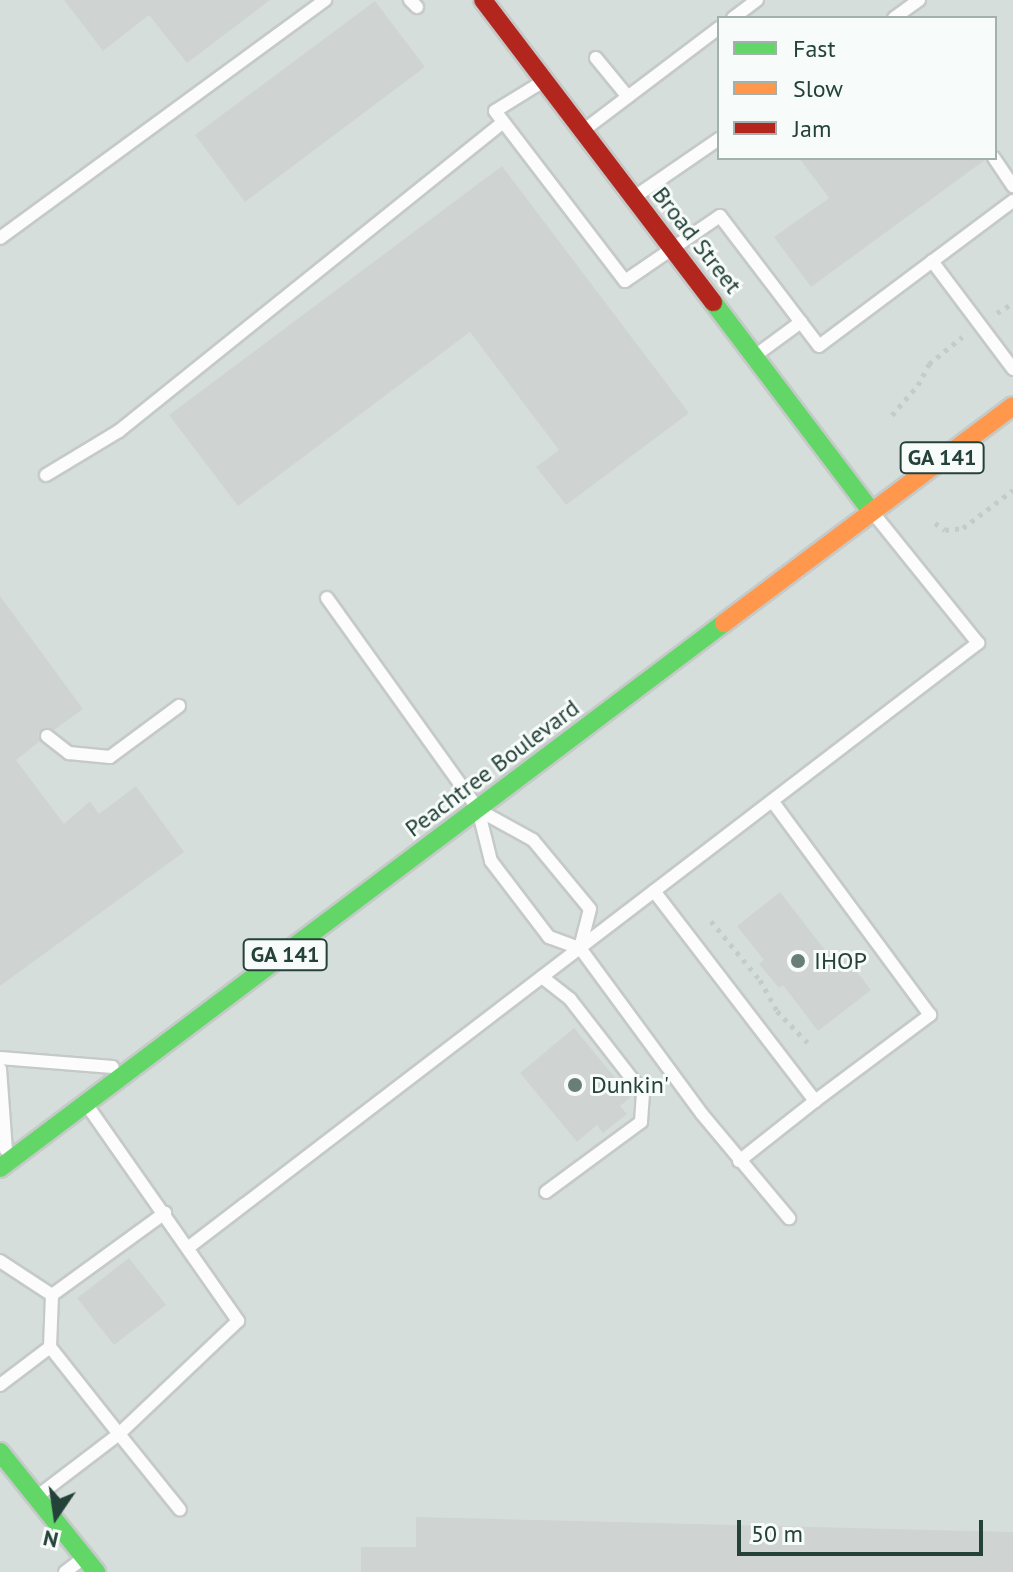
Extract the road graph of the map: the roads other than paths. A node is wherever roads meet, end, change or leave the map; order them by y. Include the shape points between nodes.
1 (325, 0) edge
2 (483, 0) edge
3 (757, 0) edge
4 (919, 0) edge
5 (736, 16) edge
6 (899, 16) edge
7 (717, 30) edge
8 (596, 58) dead end
9 (542, 82) junction
10 (628, 97) junction
11 (503, 122) junction
12 (581, 132) junction
13 (717, 140) edge
14 (995, 160) edge
15 (1013, 186) edge
16 (633, 198) junction
17 (1013, 201) edge
18 (0, 238) edge
19 (673, 249) junction
20 (932, 261) junction
21 (801, 322) junction
22 (756, 355) junction
23 (1013, 369) edge
24 (1013, 406) edge
25 (46, 475) dead end
26 (871, 511) junction
27 (327, 598) dead end
28 (179, 706) dead end
29 (47, 736) dead end
30 (772, 801) junction
31 (478, 809) junction
32 (654, 891) junction
33 (580, 948) junction
34 (542, 977) junction
35 (0, 1058) edge
36 (136, 1068) junction
37 (0, 1069) edge
38 (815, 1101) junction
39 (87, 1105) junction
40 (739, 1161) junction
41 (4, 1166) edge
42 (546, 1192) dead end
43 (165, 1213) junction
44 (789, 1218) dead end
45 (189, 1247) junction
46 (0, 1261) edge
47 (52, 1295) junction
48 (50, 1347) junction
49 (0, 1385) edge
50 (119, 1434) junction
51 (0, 1452) edge
52 (36, 1497) junction
53 (180, 1510) dead end
54 (90, 1565) edge
55 (65, 1572) edge

1 - 18 lane
2 - 9 main road, Broad Street
3 - 5 lane
4 - 6 lane
7 - 10 lane
8 - 10 lane
9 - 11 lane via 495,111
9 - 12 main road, Broad Street
10 - 12 lane
11 - 19 lane via 625,281
11 - 25 lane via 119,431
12 - 16 main road, Broad Street
13 - 16 lane
14 - 15 lane
16 - 19 main road, Broad Street
17 - 20 lane
19 - 21 lane via 720,216
19 - 22 main road, Broad Street
20 - 21 lane via 819,346
20 - 23 lane
21 - 22 lane
22 - 26 main road, Broad Street
24 - 26 main road, Peachtree Boulevard / GA 141
26 - 30 lane via 978,643
26 - 31 main road, Peachtree Boulevard / GA 141
27 - 31 lane
28 - 29 lane via 110,757 69,753
30 - 32 lane
30 - 38 lane via 930,1015
31 - 33 lane via 491,861 549,937
31 - 33 lane via 533,840 590,909
31 - 36 main road, Peachtree Boulevard / GA 141
32 - 33 lane
32 - 38 lane
33 - 34 lane
33 - 40 lane
34 - 42 lane via 570,999 643,1093 641,1122
34 - 45 lane
35 - 36 lane
36 - 39 main road, Peachtree Boulevard / GA 141
37 - 41 lane
38 - 40 lane
39 - 41 main road, Peachtree Boulevard / GA 141
39 - 43 lane
40 - 44 lane
43 - 45 lane
43 - 47 lane
45 - 50 lane via 238,1321
46 - 47 lane
47 - 48 lane
48 - 49 lane
48 - 50 lane
50 - 52 lane
50 - 53 lane
51 - 52 main road
52 - 54 main road
54 - 55 lane

